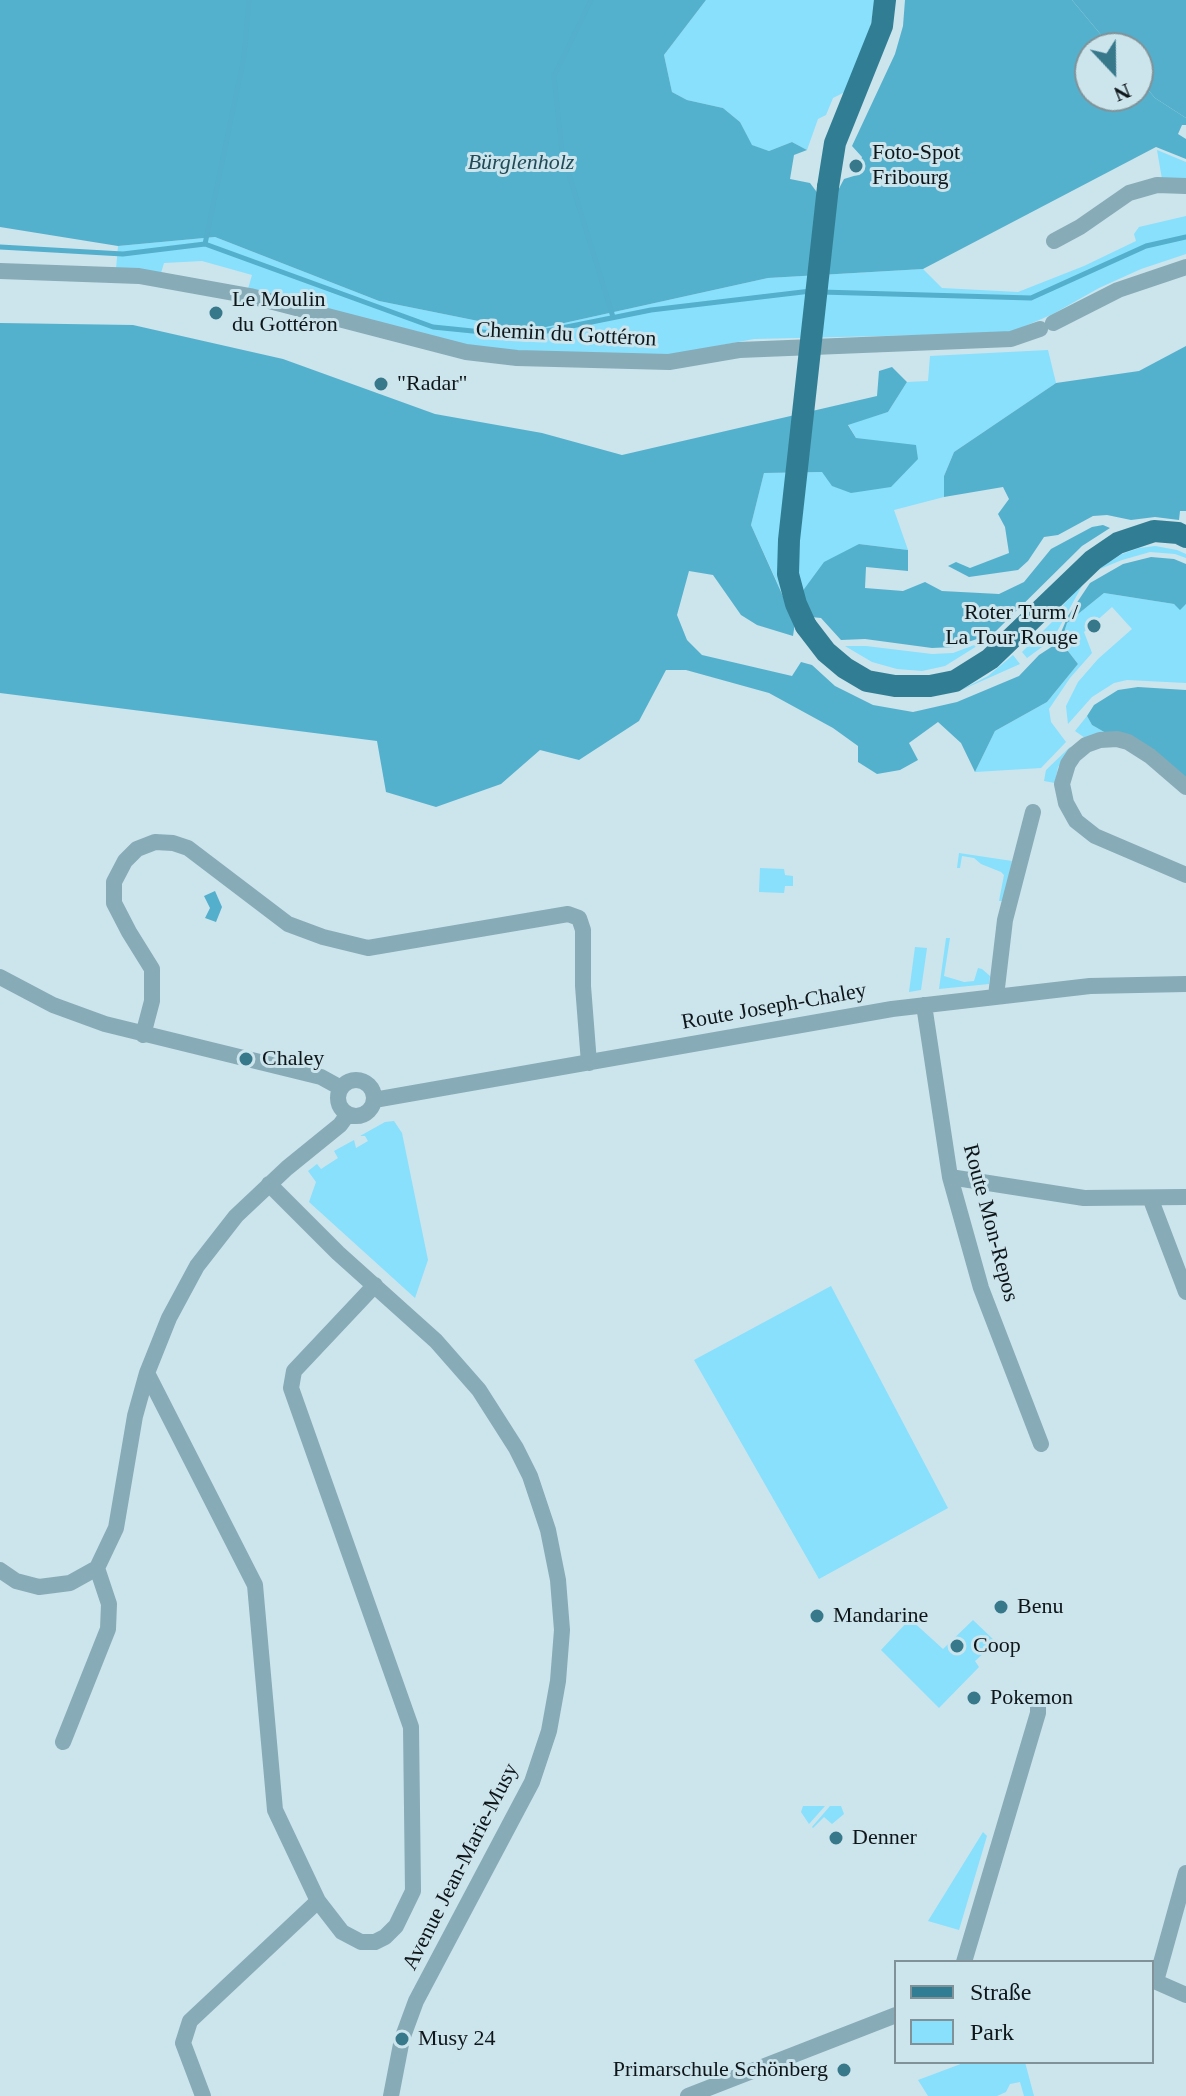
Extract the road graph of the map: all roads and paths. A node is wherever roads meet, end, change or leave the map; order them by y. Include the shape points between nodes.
1 (885, 0) edge
2 (1186, 186) edge
3 (1054, 241) dead end
4 (1186, 267) edge
5 (0, 271) edge
6 (1186, 537) edge
7 (1186, 787) edge
8 (1033, 812) dead end
9 (1186, 875) edge
10 (0, 977) edge
11 (1186, 984) edge
12 (996, 996) junction
13 (924, 1005) junction
14 (143, 1035) junction
15 (589, 1063) junction
16 (341, 1088) junction
17 (374, 1100) junction
18 (348, 1114) junction
19 (950, 1177) junction
20 (269, 1184) junction
21 (1186, 1197) edge
22 (1151, 1200) junction
23 (375, 1285) junction
24 (1186, 1292) edge
25 (147, 1373) junction
26 (1041, 1444) dead end
27 (97, 1568) junction
28 (0, 1570) edge
29 (1038, 1702) dead end
30 (63, 1742) dead end
31 (1186, 1873) edge
32 (318, 1901) junction
33 (965, 1960) edge
34 (1154, 1980) edge
35 (1186, 1995) edge
36 (894, 2016) edge
37 (203, 2096) edge
38 (391, 2096) edge
39 (688, 2096) edge

1 - 6 main road, bridge via 882,26 835,143 828,187 789,540 788,574 806,626 826,652 867,681 895,686 955,681 990,659 1093,560 1118,543 1154,531
2 - 3 street via 1157,185 1129,193
4 - 5 street, Chemin du Gottéron via 1118,290 1011,339 739,350 669,362 466,352 250,296 139,276
7 - 9 street via 1150,756 1117,739 1086,745 1068,764 1062,784 1076,821 1095,836
8 - 12 street via 1005,920
10 - 14 street via 53,1005
11 - 12 street, Route Joseph-Chaley via 1090,986
12 - 13 street, Route Joseph-Chaley
13 - 15 street, Route Joseph-Chaley
13 - 19 street, Route Mon-Repos
14 - 15 street via 152,1001 152,969 114,903 114,882 137,849 164,842 188,848 288,924 368,948 568,914 579,918
14 - 16 street via 321,1077
15 - 17 street, Route Joseph-Chaley
16 - 17 street via 350,1081 362,1082
16 - 18 street via 338,1103
17 - 18 street, Route Joseph-Chaley via 364,1114
18 - 20 street
19 - 22 street via 1084,1198
19 - 26 street, Route Mon-Repos via 981,1288
20 - 23 street, Avenue Jean-Marie-Musy
20 - 25 street via 197,1266
21 - 22 street
22 - 24 street
23 - 32 street, Avenue Jean-Marie-Musy via 294,1371 291,1388 411,1727 413,1891 396,1926 375,1942 361,1942 342,1932
23 - 38 street, Avenue Jean-Marie-Musy via 471,1380 516,1448 548,1530 562,1630 549,1731 532,1782 416,2001
25 - 27 street via 116,1528
25 - 32 street, Avenue Jean-Marie-Musy via 255,1585 275,1810
27 - 28 street via 70,1583 39,1587
27 - 30 street via 109,1604 108,1629
29 - 33 street
31 - 34 street
32 - 37 street via 190,2021 183,2043
34 - 35 street
36 - 39 street

